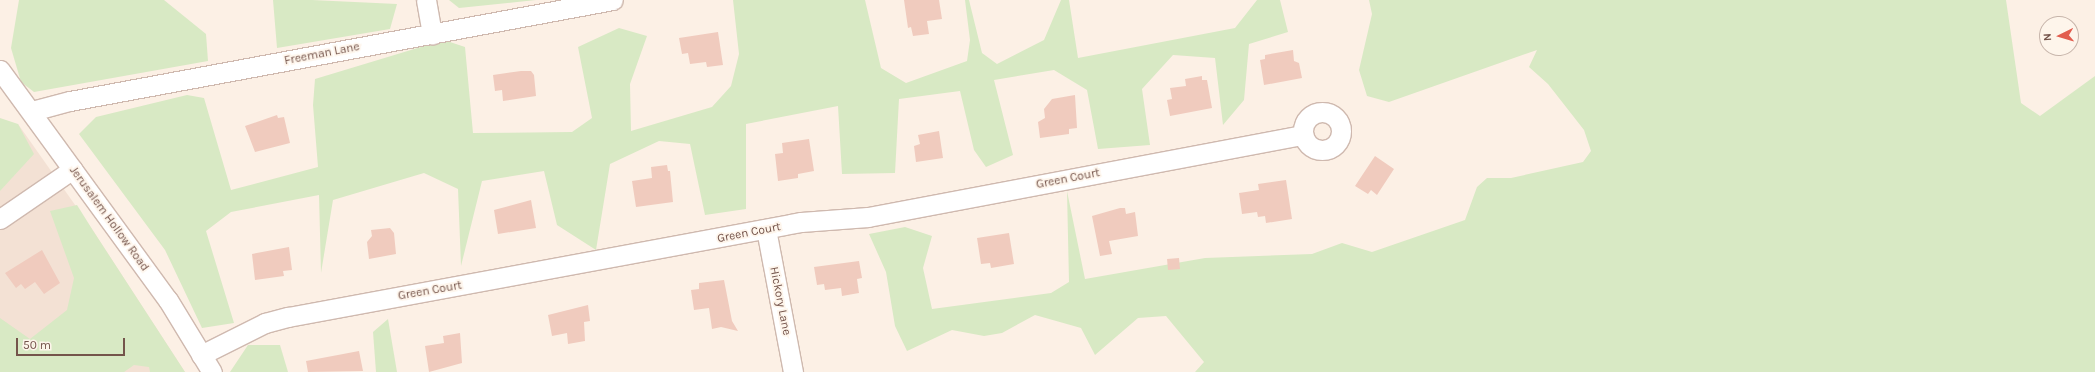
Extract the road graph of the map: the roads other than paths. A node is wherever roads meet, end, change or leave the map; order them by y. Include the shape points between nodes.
1 (426, 0) edge
2 (613, 0) edge
3 (432, 34) junction
4 (0, 70) edge
5 (32, 111) junction
6 (1303, 135) dead end
7 (73, 169) junction
8 (0, 220) edge
9 (766, 229) junction
10 (201, 355) junction
11 (212, 372) edge
12 (793, 372) edge

1 - 3 street
2 - 3 street, Freeman Lane
3 - 5 street, Freeman Lane via 70,101
4 - 5 street, Jerusalem Hollow Road
5 - 7 street, Jerusalem Hollow Road
6 - 9 street, Green Court via 868,217 802,222
7 - 8 street
7 - 10 street, Jerusalem Hollow Road via 168,300
9 - 10 street, Green Court via 288,317 264,323
9 - 12 street, Hickory Lane
10 - 11 street, Jerusalem Hollow Road

